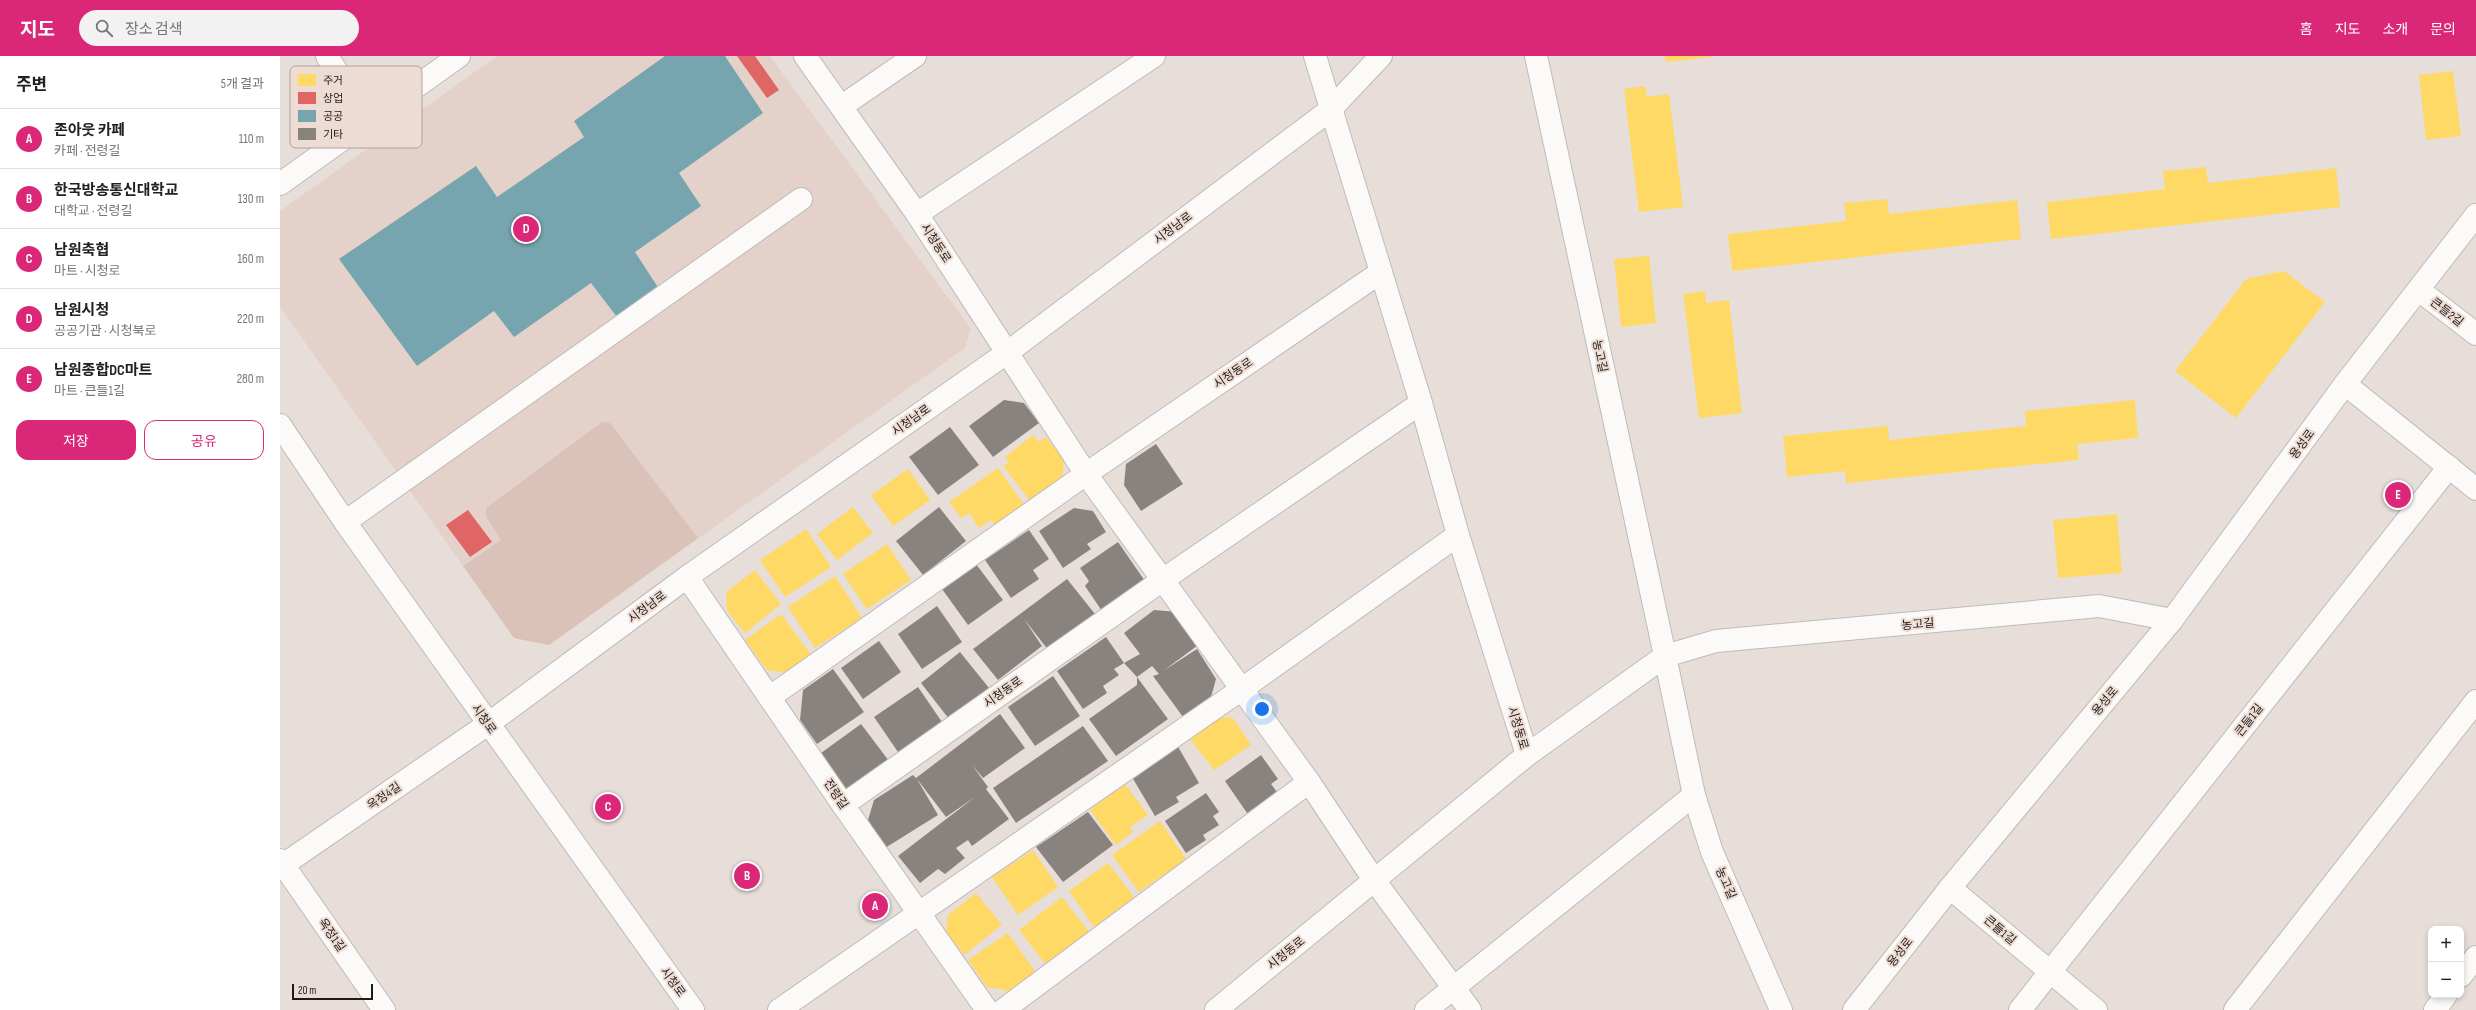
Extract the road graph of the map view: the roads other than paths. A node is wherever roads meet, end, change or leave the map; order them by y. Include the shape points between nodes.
1 (327, 56) edge
2 (459, 56) edge
3 (805, 56) edge
4 (915, 56) edge
5 (1154, 56) edge
6 (1315, 56) edge
7 (1381, 56) edge
8 (1536, 56) edge
9 (333, 66) edge
10 (422, 83) edge
11 (842, 106) junction
12 (1330, 110) junction
13 (332, 148) edge
14 (280, 184) edge
15 (801, 199) dead end
16 (917, 214) junction
17 (2476, 215) edge
18 (1381, 272) junction
19 (2419, 290) junction
20 (2476, 334) edge
21 (1008, 352) junction
22 (2346, 384) junction
23 (1421, 403) junction
24 (280, 425) edge
25 (2449, 467) junction
26 (1086, 474) junction
27 (2476, 489) edge
28 (345, 522) junction
29 (1458, 535) junction
30 (687, 576) junction
31 (1164, 579) junction
32 (2172, 620) junction
33 (1665, 656) junction
34 (1242, 689) junction
35 (770, 697) junction
36 (2476, 701) edge
37 (488, 724) junction
38 (1527, 755) junction
39 (1309, 782) junction
40 (1694, 795) junction
41 (843, 805) junction
42 (281, 864) edge
43 (1374, 880) junction
44 (1950, 888) junction
45 (920, 914) junction
46 (2476, 957) edge
47 (2050, 972) junction
48 (2464, 972) edge
49 (1455, 986) junction
50 (2444, 998) edge
51 (384, 1010) edge
52 (693, 1010) edge
53 (779, 1010) edge
54 (987, 1010) edge
55 (1003, 1010) edge
56 (1216, 1010) edge
57 (1426, 1010) edge
58 (1470, 1010) edge
59 (1781, 1010) edge
60 (1854, 1010) edge
61 (2020, 1010) edge
62 (2096, 1010) edge
63 (2235, 1010) edge
64 (2434, 1010) edge

1 - 9 street
2 - 10 street
3 - 11 street, 시청동로
4 - 11 street
5 - 16 street, 시청동로
6 - 12 street
7 - 12 street, 시청남로
8 - 33 street, 농고길
11 - 16 street, 시청동로
12 - 18 street, 시청동로
12 - 21 street, 시청남로
13 - 14 street
15 - 28 street
16 - 21 street, 시청동로
17 - 19 street, 용성로
18 - 23 street, 시청동로
18 - 26 street, 시청동로
19 - 20 street, 큰들2길
19 - 22 street, 용성로
21 - 26 street, 시청동로
21 - 30 street, 시청남로
22 - 25 street
22 - 32 street, 용성로
23 - 29 street, 시청동로
23 - 31 street, 시청동로
24 - 28 street, 시청로
25 - 27 street
25 - 47 street, 큰들1길
26 - 31 street, 시청동로
26 - 35 street, 시청동로
28 - 37 street, 시청로
29 - 34 street
29 - 38 street, 시청동로
30 - 35 street, 전령길
30 - 37 street, 시청남로
31 - 34 street, 시청동로
31 - 41 street, 시청동로
32 - 33 street, 농고길 via 2099,606 1716,641
32 - 44 street, 용성로
33 - 38 street
33 - 40 street, 농고길
34 - 39 street, 시청동로
34 - 45 street
35 - 41 street, 전령길
36 - 63 street
37 - 42 street, 옥정4길
37 - 52 street, 시청로
38 - 43 street, 시청동로
39 - 43 street, 시청동로
39 - 55 street
40 - 49 street
40 - 59 street, 농고길 via 1712,852
41 - 45 street, 전령길
42 - 51 street, 옥정1길
43 - 49 street, 시청동로
43 - 56 street, 시청동로
44 - 47 street, 큰들1길
44 - 60 street, 용성로
45 - 53 street
45 - 54 street, 전령길
46 - 48 street
47 - 61 street, 큰들1길
47 - 62 street, 큰들1길
49 - 57 street
49 - 58 street, 시청동로
50 - 64 street

